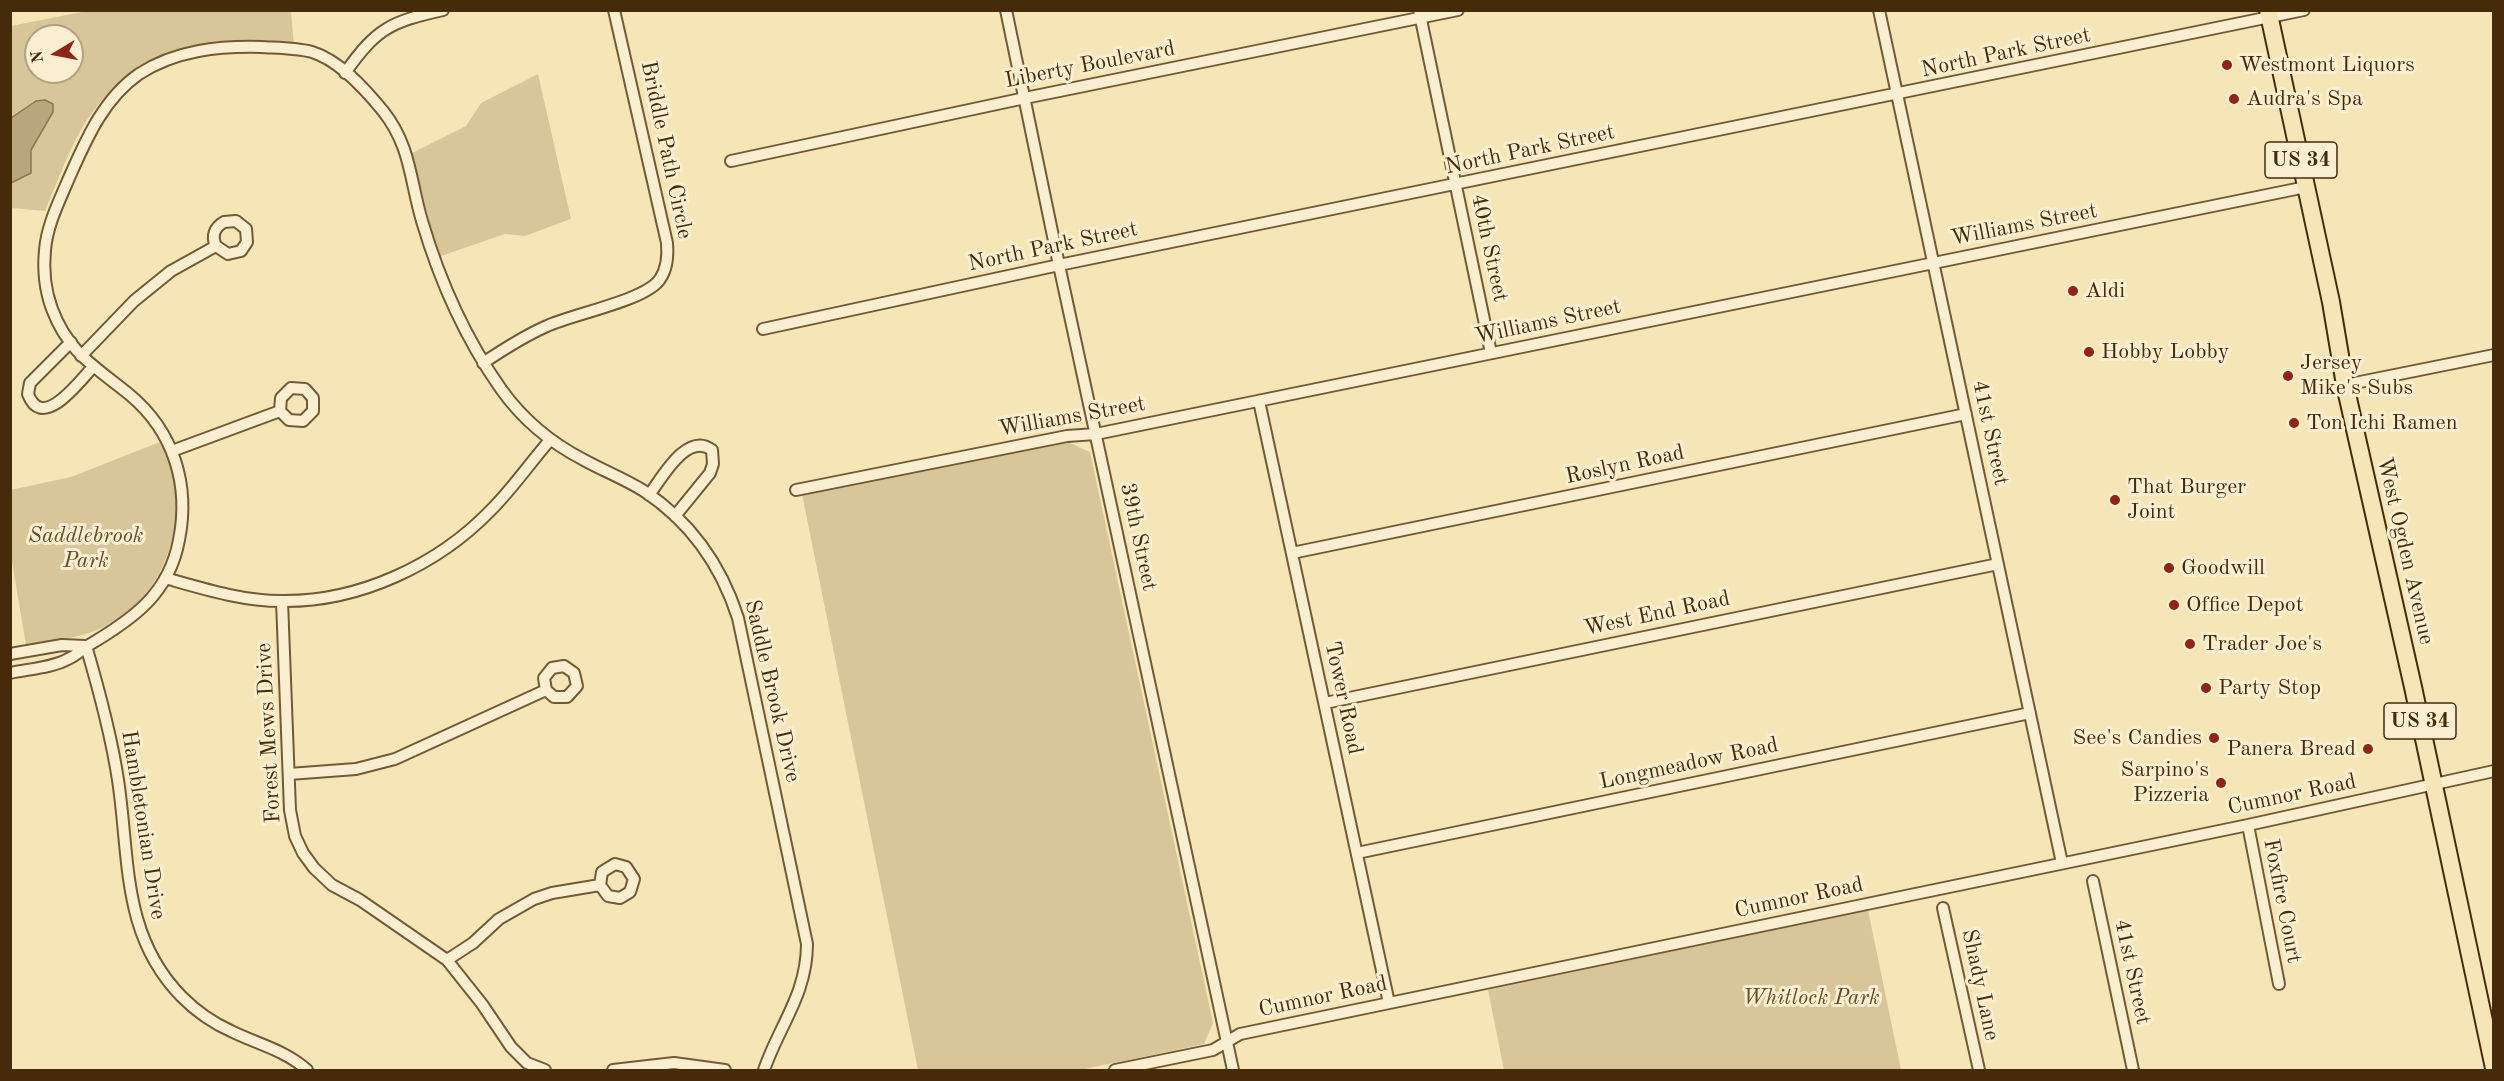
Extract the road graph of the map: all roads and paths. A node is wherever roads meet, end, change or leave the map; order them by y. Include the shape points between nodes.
1 (443, 10) edge
2 (614, 10) edge
3 (1006, 10) edge
4 (1458, 10) edge
5 (1879, 10) edge
6 (2304, 10) edge
7 (1420, 14) edge
8 (2269, 14) edge
9 (345, 73) junction
10 (1897, 95) junction
11 (1025, 98) junction
12 (731, 161) dead end
13 (1456, 185) junction
14 (2307, 187) junction
15 (216, 246) dead end
16 (1932, 263) junction
17 (1059, 265) junction
18 (763, 329) dead end
19 (71, 342) junction
20 (1491, 353) junction
21 (2493, 355) edge
22 (81, 356) junction
23 (483, 363) junction
24 (92, 368) junction
25 (2345, 385) junction
26 (1259, 400) junction
27 (280, 411) dead end
28 (1966, 414) junction
29 (1096, 434) junction
30 (549, 440) junction
31 (172, 451) junction
32 (796, 490) dead end
33 (649, 495) junction
34 (675, 516) junction
35 (1292, 553) junction
36 (1998, 564) junction
37 (165, 578) junction
38 (282, 601) junction
39 (86, 646) junction
40 (10, 654) edge
41 (10, 673) edge
42 (546, 690) dead end
43 (1324, 703) junction
44 (2030, 713) junction
45 (2493, 771) edge
46 (289, 774) junction
47 (2433, 784) junction
48 (2248, 825) junction
49 (1357, 853) junction
50 (2062, 863) junction
51 (2092, 881) dead end
52 (600, 885) dead end
53 (1943, 908) dead end
54 (447, 960) junction
55 (2279, 984) dead end
56 (1389, 1003) junction
57 (1227, 1042) junction
58 (2493, 1068) edge
59 (307, 1071) edge
60 (545, 1071) edge
61 (613, 1071) edge
62 (725, 1071) edge
63 (764, 1071) edge
64 (1115, 1071) edge
65 (1233, 1071) edge
66 (1979, 1071) edge
67 (2133, 1071) edge

1 - 9 street via 400,21 381,31
2 - 23 street, Briddle Path Circle via 667,243 660,279 640,296 572,315 528,334
3 - 11 street, 39th Street
4 - 7 street, Liberty Boulevard
5 - 10 street, 41st Street
6 - 8 street, North Park Street
7 - 11 street, Liberty Boulevard
7 - 13 street, 40th Street
8 - 10 street, North Park Street
8 - 14 main road, West Ogden Avenue / US 34
9 - 19 street, Saddle Brook Drive via 327,58 308,51 221,47 163,63 140,74 117,95 88,136 47,236 45,280 49,298 56,320
9 - 23 street, Saddle Brook Drive via 382,109 405,148 437,266 453,308
10 - 13 street, North Park Street
10 - 16 street, 41st Street
11 - 12 street, Liberty Boulevard
11 - 17 street, 39th Street
13 - 17 street, North Park Street
13 - 20 street, 40th Street
14 - 16 street, Williams Street
14 - 25 main road, West Ogden Avenue / US 34
15 - 22 street via 171,271 143,293
16 - 20 street, Williams Street
16 - 28 street, 41st Street
17 - 18 street, North Park Street
17 - 29 street, 39th Street
19 - 22 street, Saddle Brook Drive
19 - 24 street via 30,383 28,394 34,405 44,409 55,405
20 - 26 street, Williams Street
21 - 25 street
22 - 24 street, Saddle Brook Drive
23 - 30 street, Saddle Brook Drive via 519,412
24 - 31 street, Saddle Brook Drive via 145,409
25 - 47 main road, West Ogden Avenue / US 34
26 - 29 street, Williams Street
26 - 35 street, Tower Road
27 - 31 street
28 - 35 street, Roslyn Road
28 - 36 street, 41st Street
29 - 32 street, Williams Street via 1067,436
29 - 57 street, 39th Street
30 - 33 street, Saddle Brook Drive
30 - 38 street via 485,516 458,540 418,565 359,589
31 - 37 street, Saddle Brook Drive via 181,481 183,510 176,555
33 - 34 street, Saddle Brook Drive
33 - 34 street via 685,449 696,445 712,450 710,473
34 - 63 street, Saddle Brook Drive via 711,556 735,608 807,944 805,975
35 - 43 street, Tower Road
36 - 43 street, West End Road
36 - 44 street, 41st Street
37 - 38 street via 227,595
37 - 39 street, Saddle Brook Drive via 133,617
38 - 46 street, Forest Mews Drive
39 - 40 street via 62,645
39 - 41 street, Saddle Brook Drive via 66,661
39 - 59 street, Hambletonian Drive via 118,780 132,904 147,948 173,987 207,1019 277,1050
42 - 46 street via 395,759 356,769
43 - 49 street, Tower Road
44 - 49 street, Longmeadow Road
44 - 50 street, 41st Street
45 - 47 street, Cumnor Road
46 - 54 street, Forest Mews Drive via 293,828 314,868 332,885
47 - 48 street, Cumnor Road
47 - 58 main road, US 34
48 - 50 street, Cumnor Road
48 - 55 street, Foxfire Court
49 - 56 street, Tower Road
50 - 56 street, Cumnor Road
51 - 67 street, 41st Street
52 - 54 street via 534,900 499,919
53 - 66 street, Shady Lane
54 - 60 street, Forest Mews Drive via 511,1047 527,1063
56 - 57 street, Cumnor Road via 1240,1034
57 - 64 street, Cumnor Road via 1213,1050
57 - 65 street, 39th Street
61 - 62 street via 674,1063

